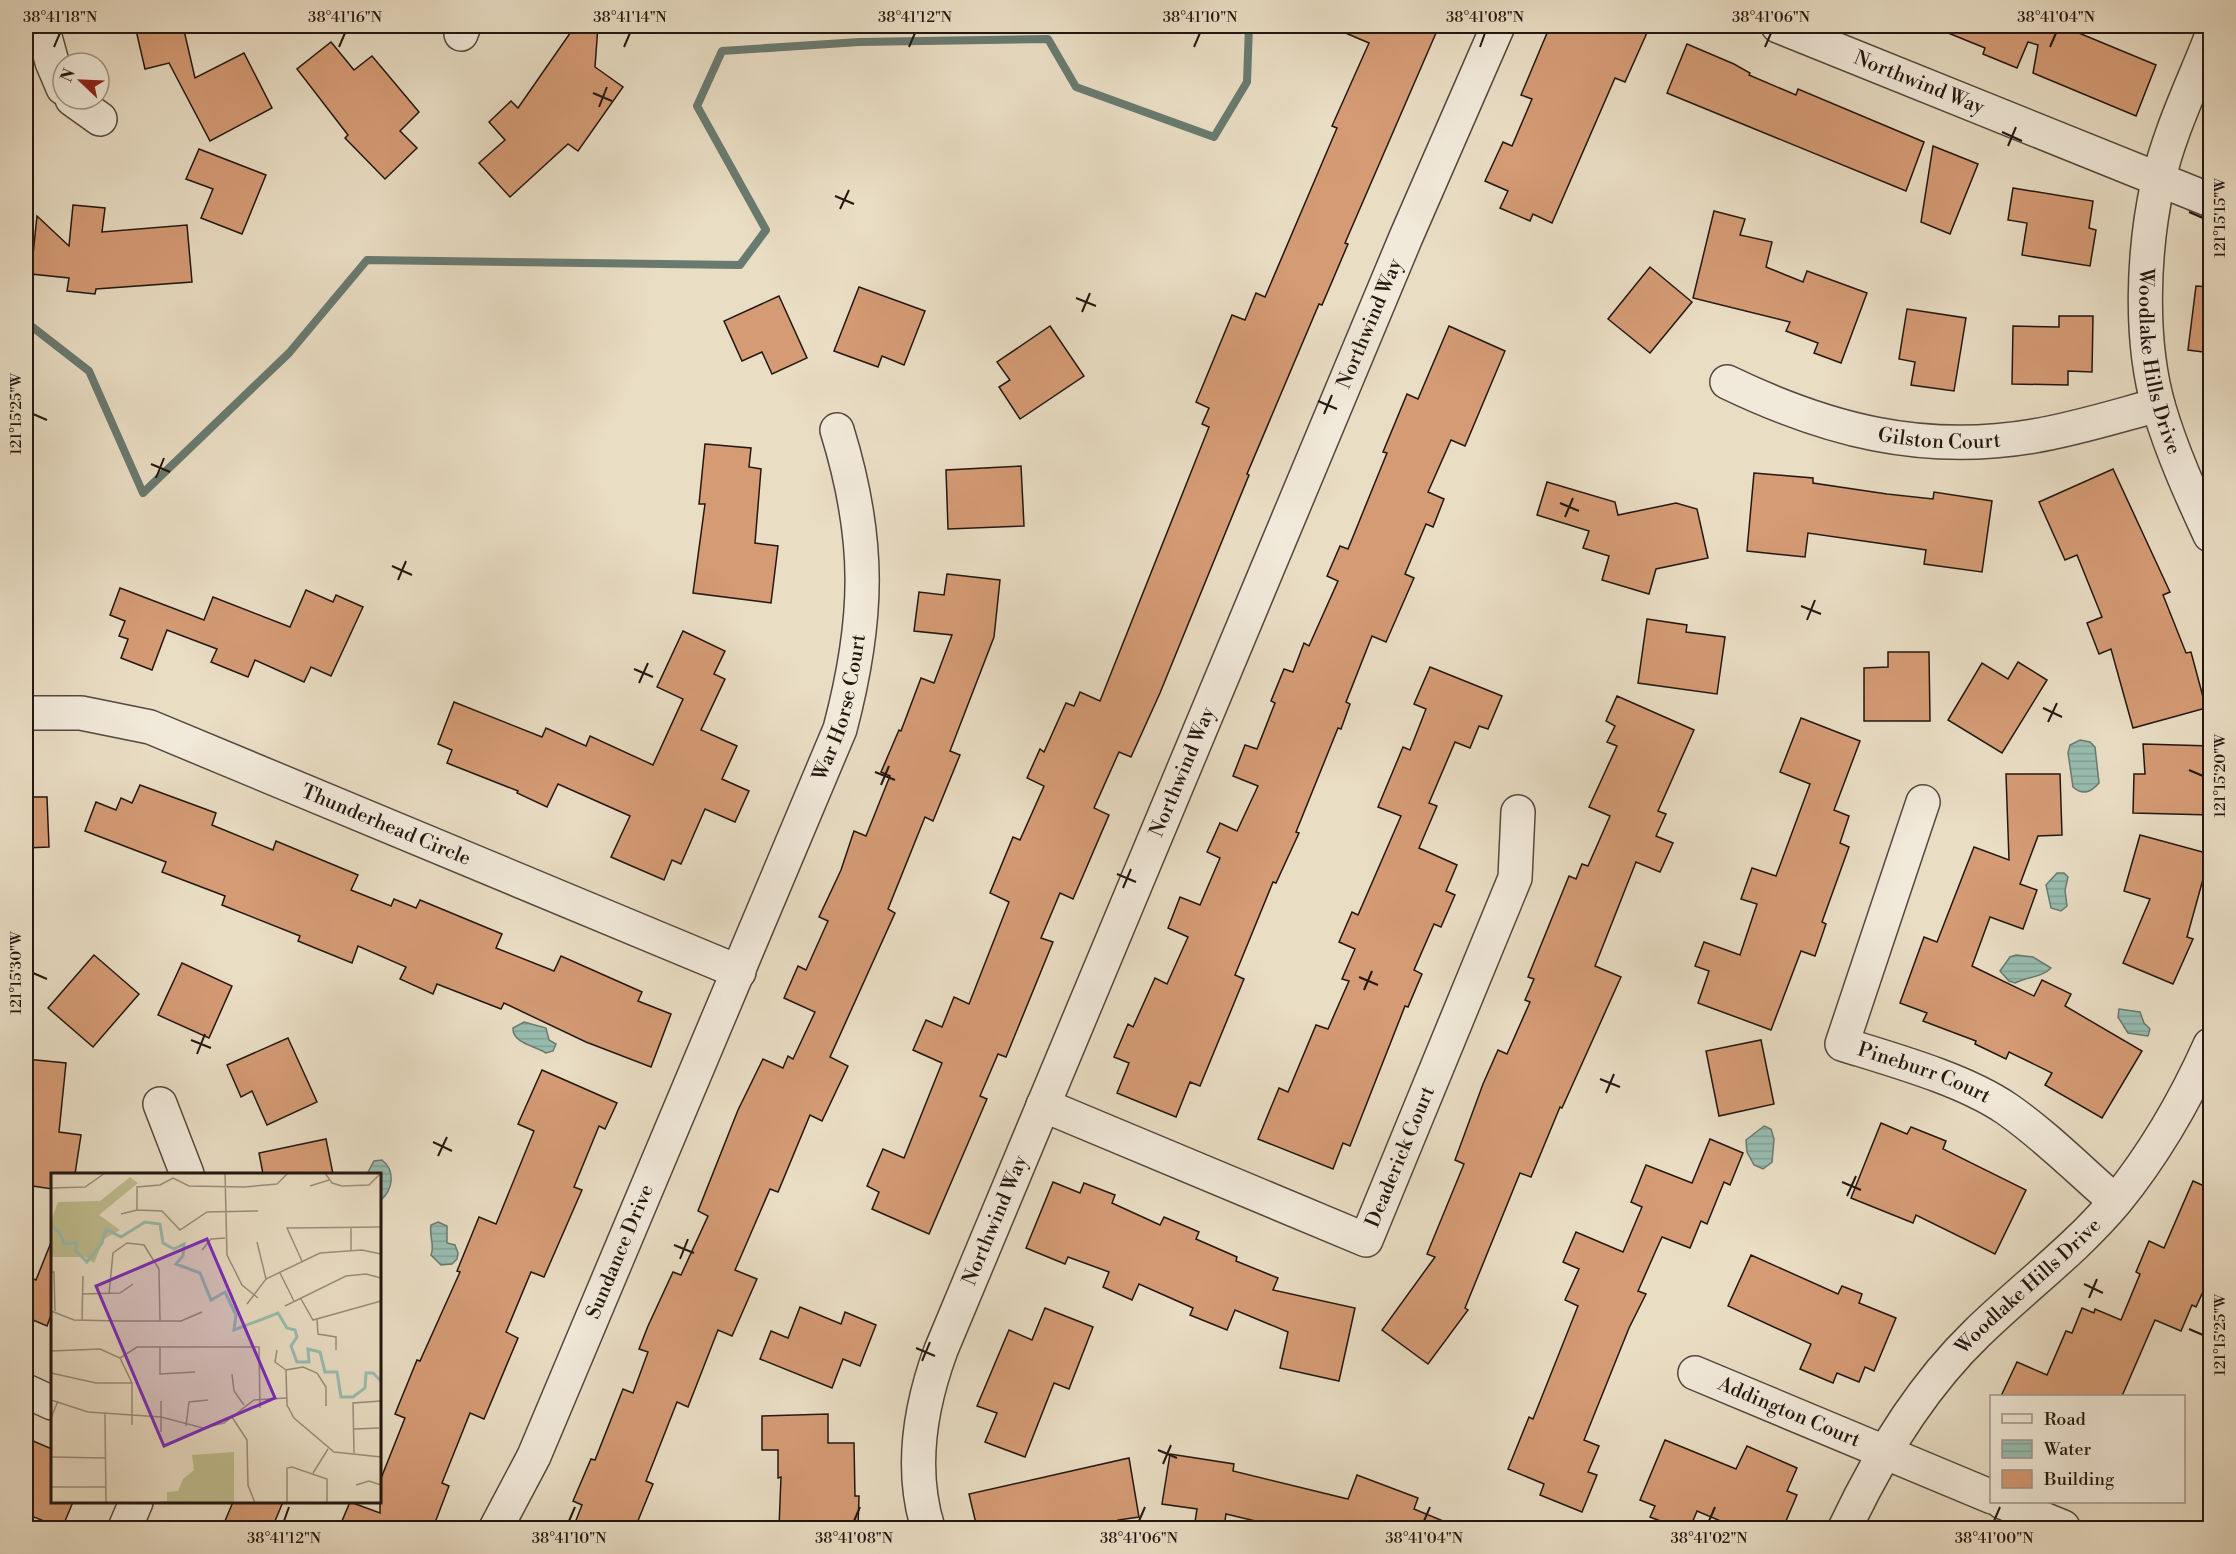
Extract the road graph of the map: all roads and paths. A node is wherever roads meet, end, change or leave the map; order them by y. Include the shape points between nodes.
1 (42, 26) edge
2 (1498, 26) edge
3 (1778, 26) edge
4 (2211, 40) edge
5 (51, 58) edge
6 (89, 111) edge
7 (100, 119) dead end
8 (2159, 180) junction
9 (2211, 200) edge
10 (1727, 382) dead end
11 (2158, 405) junction
12 (837, 430) dead end
13 (2211, 535) edge
14 (26, 713) edge
15 (1923, 802) dead end
16 (1518, 813) dead end
17 (738, 972) junction
18 (2211, 1045) edge
19 (160, 1104) dead end
20 (1043, 1105) junction
21 (187, 1173) edge
22 (2115, 1201) junction
23 (1695, 1373) dead end
24 (26, 1391) edge
25 (51, 1403) edge
26 (1884, 1452) junction
27 (1990, 1496) edge
28 (136, 1503) edge
29 (2004, 1503) edge
30 (2063, 1527) edge
31 (125, 1528) edge
32 (496, 1528) edge
33 (928, 1528) edge
34 (1845, 1528) edge

1 - 5 street
2 - 20 street, Northwind Way
3 - 8 street, Northwind Way
4 - 8 street, Woodlake Hills Drive via 2178,120
6 - 7 street
8 - 9 street
8 - 11 street, Woodlake Hills Drive via 2147,254 2146,296 2149,352
10 - 11 street, Gilston Court via 1781,408 1833,425 1938,443 2036,436
11 - 13 street, Woodlake Hills Drive via 2187,485
12 - 17 street, War Horse Court via 857,506 863,560 862,622 854,676 840,729
14 - 17 street, Thunderhead Circle via 81,713 116,718 168,734
15 - 22 street, Pineburr Court via 1842,1044 1903,1063 2007,1109
16 - 20 street, Deaderick Court via 1515,878 1366,1240
17 - 32 street, Sundance Drive via 534,1456
18 - 22 street, Woodlake Hills Drive via 2187,1096 2155,1149
19 - 21 street
20 - 33 street, Northwind Way via 929,1382 920,1430 919,1474
22 - 26 street, Woodlake Hills Drive via 2083,1236 1976,1334 1928,1388
23 - 26 street, Addington Court
24 - 25 street
26 - 27 street, Addington Court
26 - 34 street, Woodlake Hills Drive
28 - 31 street
29 - 30 street

